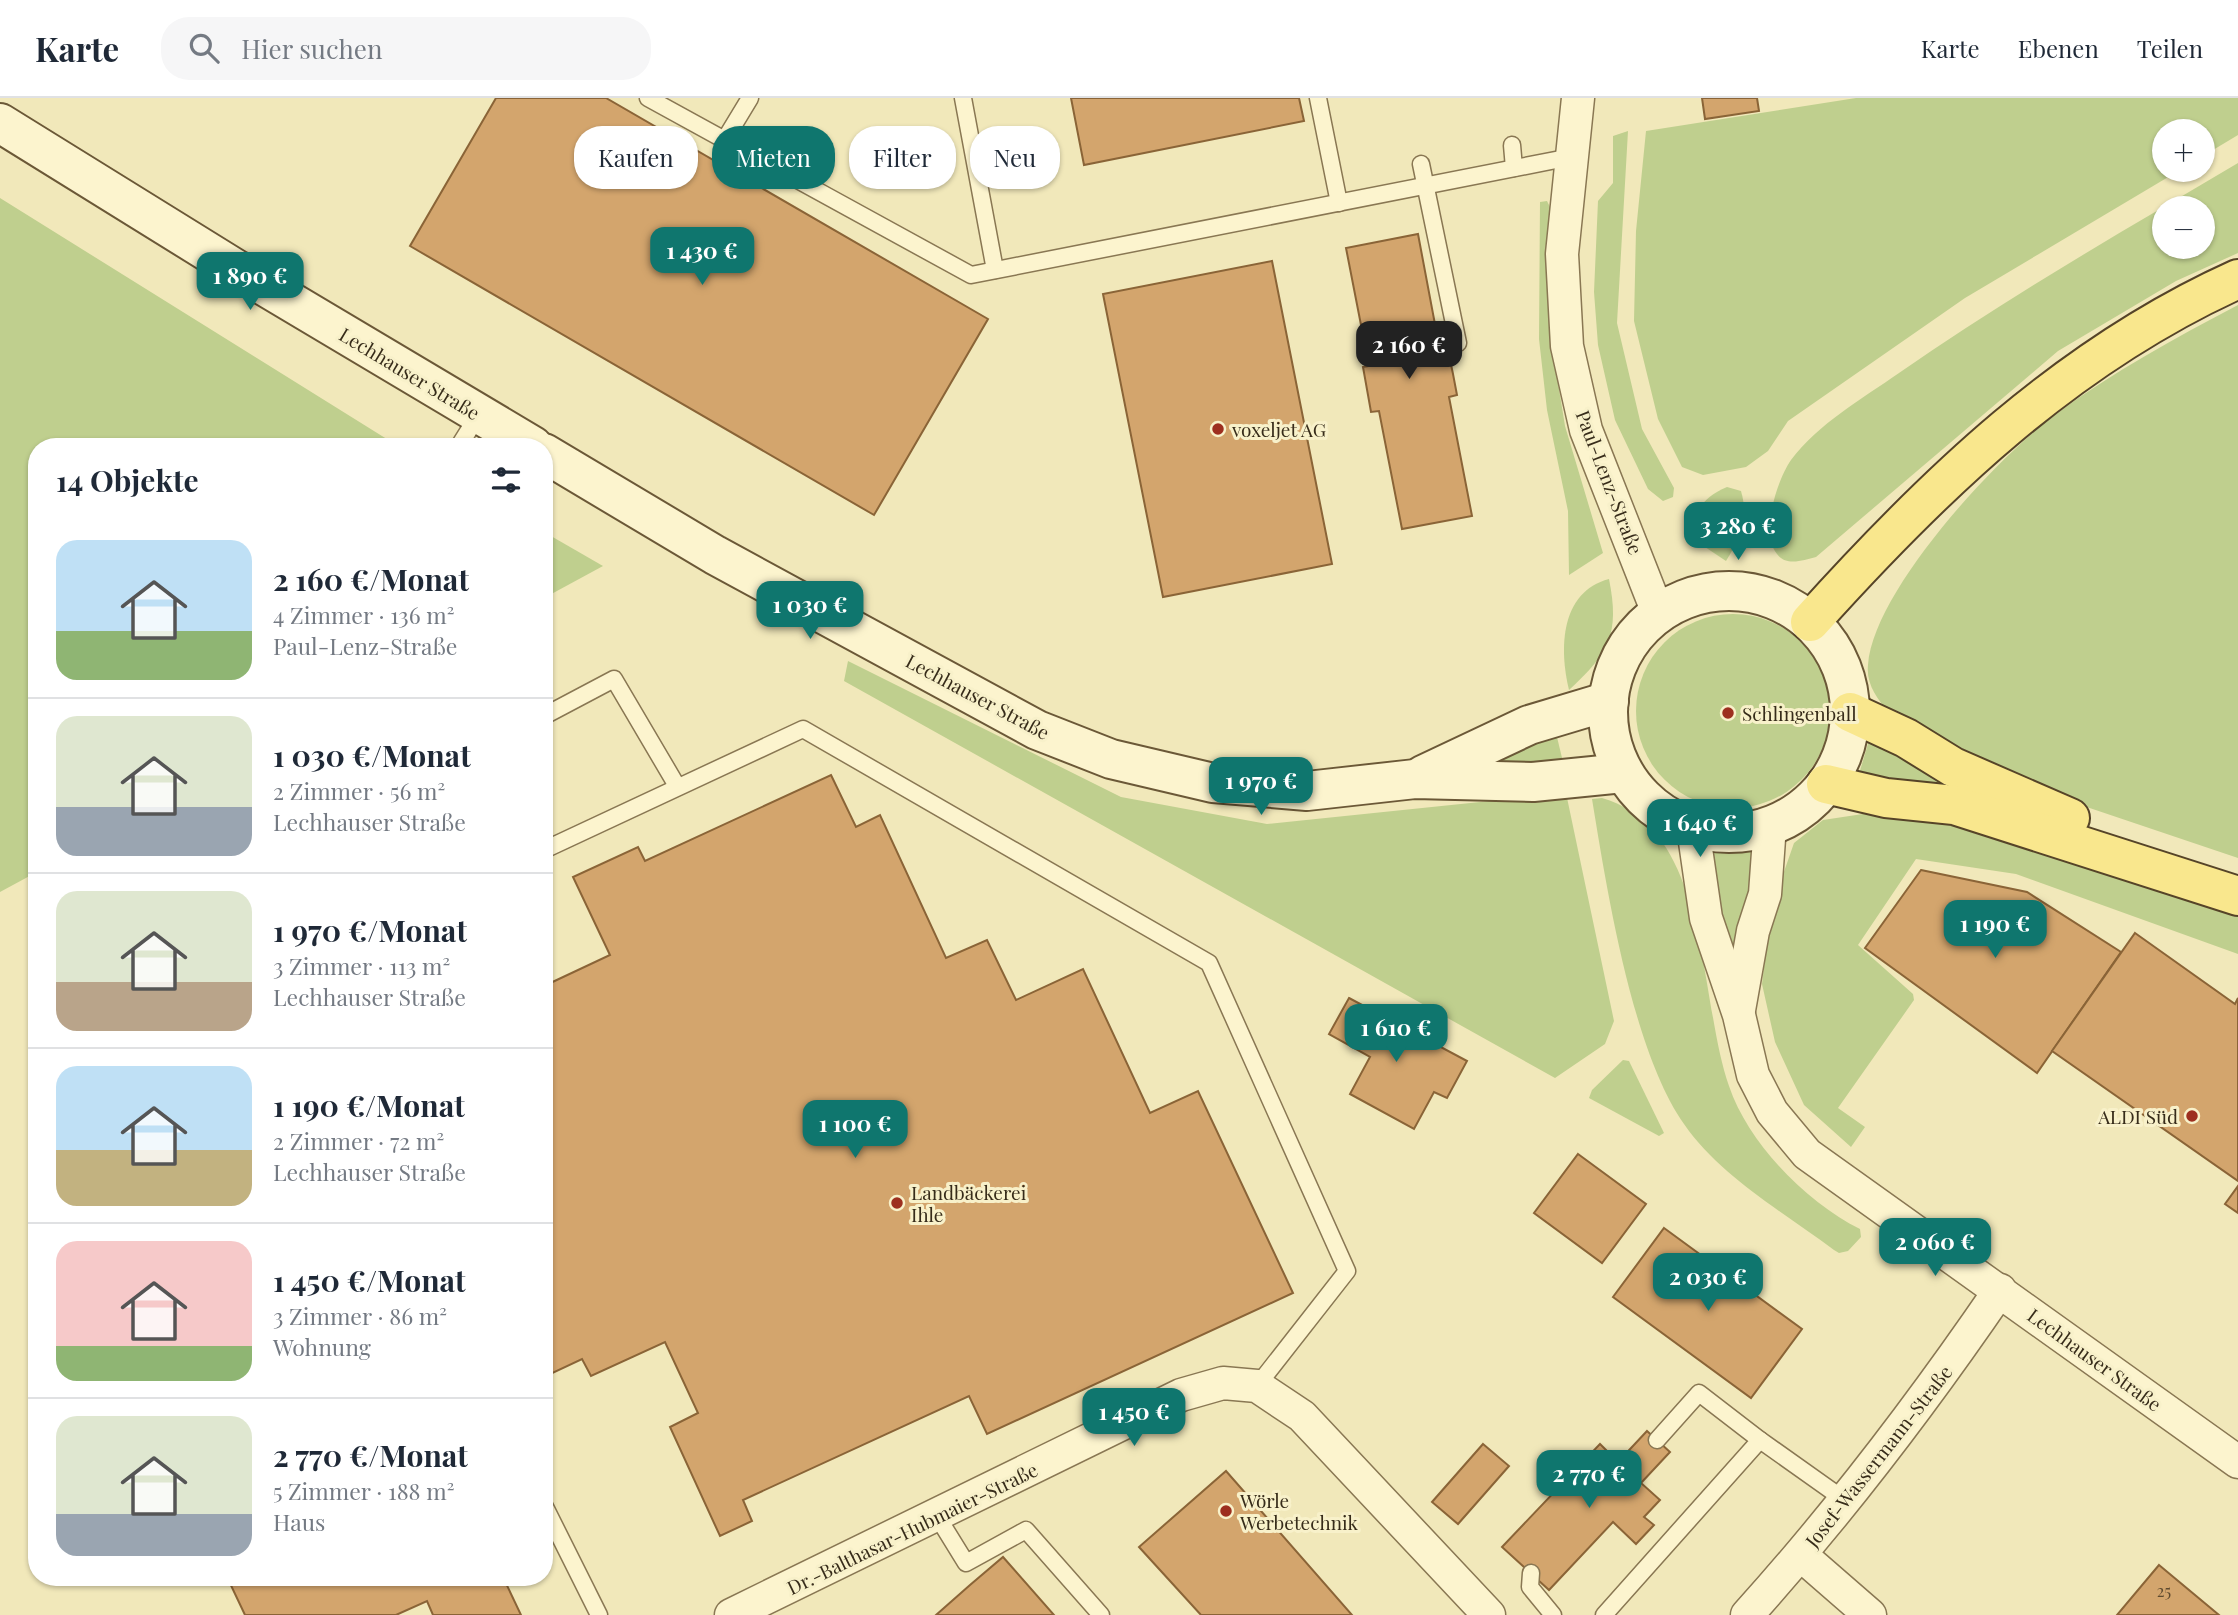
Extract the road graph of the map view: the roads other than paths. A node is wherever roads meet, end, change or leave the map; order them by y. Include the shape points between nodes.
1 (648, 98) edge
2 (963, 98) edge
3 (1318, 98) edge
4 (1578, 98) edge
5 (745, 101) edge
6 (0, 123) edge
7 (732, 126) edge
8 (712, 134) edge
9 (1513, 145) dead end
10 (1571, 157) junction
11 (1421, 164) dead end
12 (1514, 168) junction
13 (1426, 186) junction
14 (812, 189) edge
15 (1339, 203) junction
16 (995, 270) junction
17 (2238, 279) edge
18 (1458, 343) dead end
19 (479, 414) junction
20 (464, 438) edge
21 (520, 438) edge
22 (553, 458) edge
23 (1658, 613) junction
24 (1810, 622) junction
25 (1609, 701) junction
26 (553, 711) edge
27 (1850, 712) junction
28 (1623, 774) junction
29 (1415, 779) junction
30 (1826, 784) junction
31 (677, 786) junction
32 (1770, 825) junction
33 (1693, 828) junction
34 (553, 846) edge
35 (2238, 875) edge
36 (2238, 896) edge
37 (1739, 1015) junction
38 (2000, 1290) junction
39 (1257, 1386) junction
40 (1657, 1440) dead end
41 (1760, 1440) junction
42 (2238, 1462) edge
43 (1846, 1501) junction
44 (937, 1516) junction
45 (553, 1523) edge
46 (1801, 1555) junction
47 (1531, 1573) dead end
48 (599, 1615) edge
49 (731, 1615) edge
50 (1101, 1615) edge
51 (1489, 1615) edge
52 (1553, 1615) edge
53 (1604, 1615) edge
54 (1747, 1615) edge
55 (1870, 1615) edge

1 - 8 lane
2 - 16 lane
3 - 15 lane
4 - 10 street, Paul-Lenz-Straße
5 - 7 lane
6 - 19 main road, Lechhauser Straße
9 - 12 lane
10 - 12 lane
10 - 23 street, Paul-Lenz-Straße via 1562,254 1567,346 1586,430
11 - 13 lane
12 - 13 lane
13 - 15 lane
13 - 18 lane
14 - 16 lane via 971,275
15 - 16 lane
17 - 24 main road via 2162,317 2083,366 2011,421 1933,492
19 - 20 lane
19 - 21 main road, Lechhauser Straße
22 - 29 main road, Lechhauser Straße via 715,555 1037,730 1111,759 1213,783 1307,791
23 - 24 main road via 1709,592 1748,592 1792,608
23 - 25 main road via 1628,645 1617,665
24 - 27 main road via 1840,664
25 - 28 main road via 1611,744
25 - 29 main road, Lechhauser Straße via 1529,725
26 - 31 lane via 614,679
27 - 30 main road via 1842,755
27 - 35 main road via 1906,738 1953,768 2052,812
28 - 29 main road, Lechhauser Straße via 1533,782
28 - 33 main road via 1647,801
30 - 32 main road via 1790,816
30 - 36 main road via 1886,798 1954,805
31 - 34 lane
31 - 39 lane via 803,729 1209,963 1347,1271
32 - 33 main road via 1722,832
32 - 37 street, Lechhauser Straße via 1765,894 1753,931
33 - 37 street, Lechhauser Straße via 1706,918
37 - 38 street, Lechhauser Straße via 1753,1076 1772,1112 1807,1154
38 - 42 street, Lechhauser Straße
38 - 43 street, Josef-Wassermann-Straße
39 - 44 street, Dr.-Balthasar-Hubmaier-Straße via 1223,1383 1181,1395
39 - 51 street, Dr.-Balthasar-Hubmaier-Straße via 1302,1416
40 - 41 lane via 1699,1393
41 - 43 lane
41 - 53 lane
43 - 46 street, Josef-Wassermann-Straße
44 - 49 street, Dr.-Balthasar-Hubmaier-Straße
44 - 50 lane via 966,1563 1026,1530
45 - 48 lane
46 - 54 street, Josef-Wassermann-Straße
46 - 55 street
47 - 52 lane via 1530,1587

